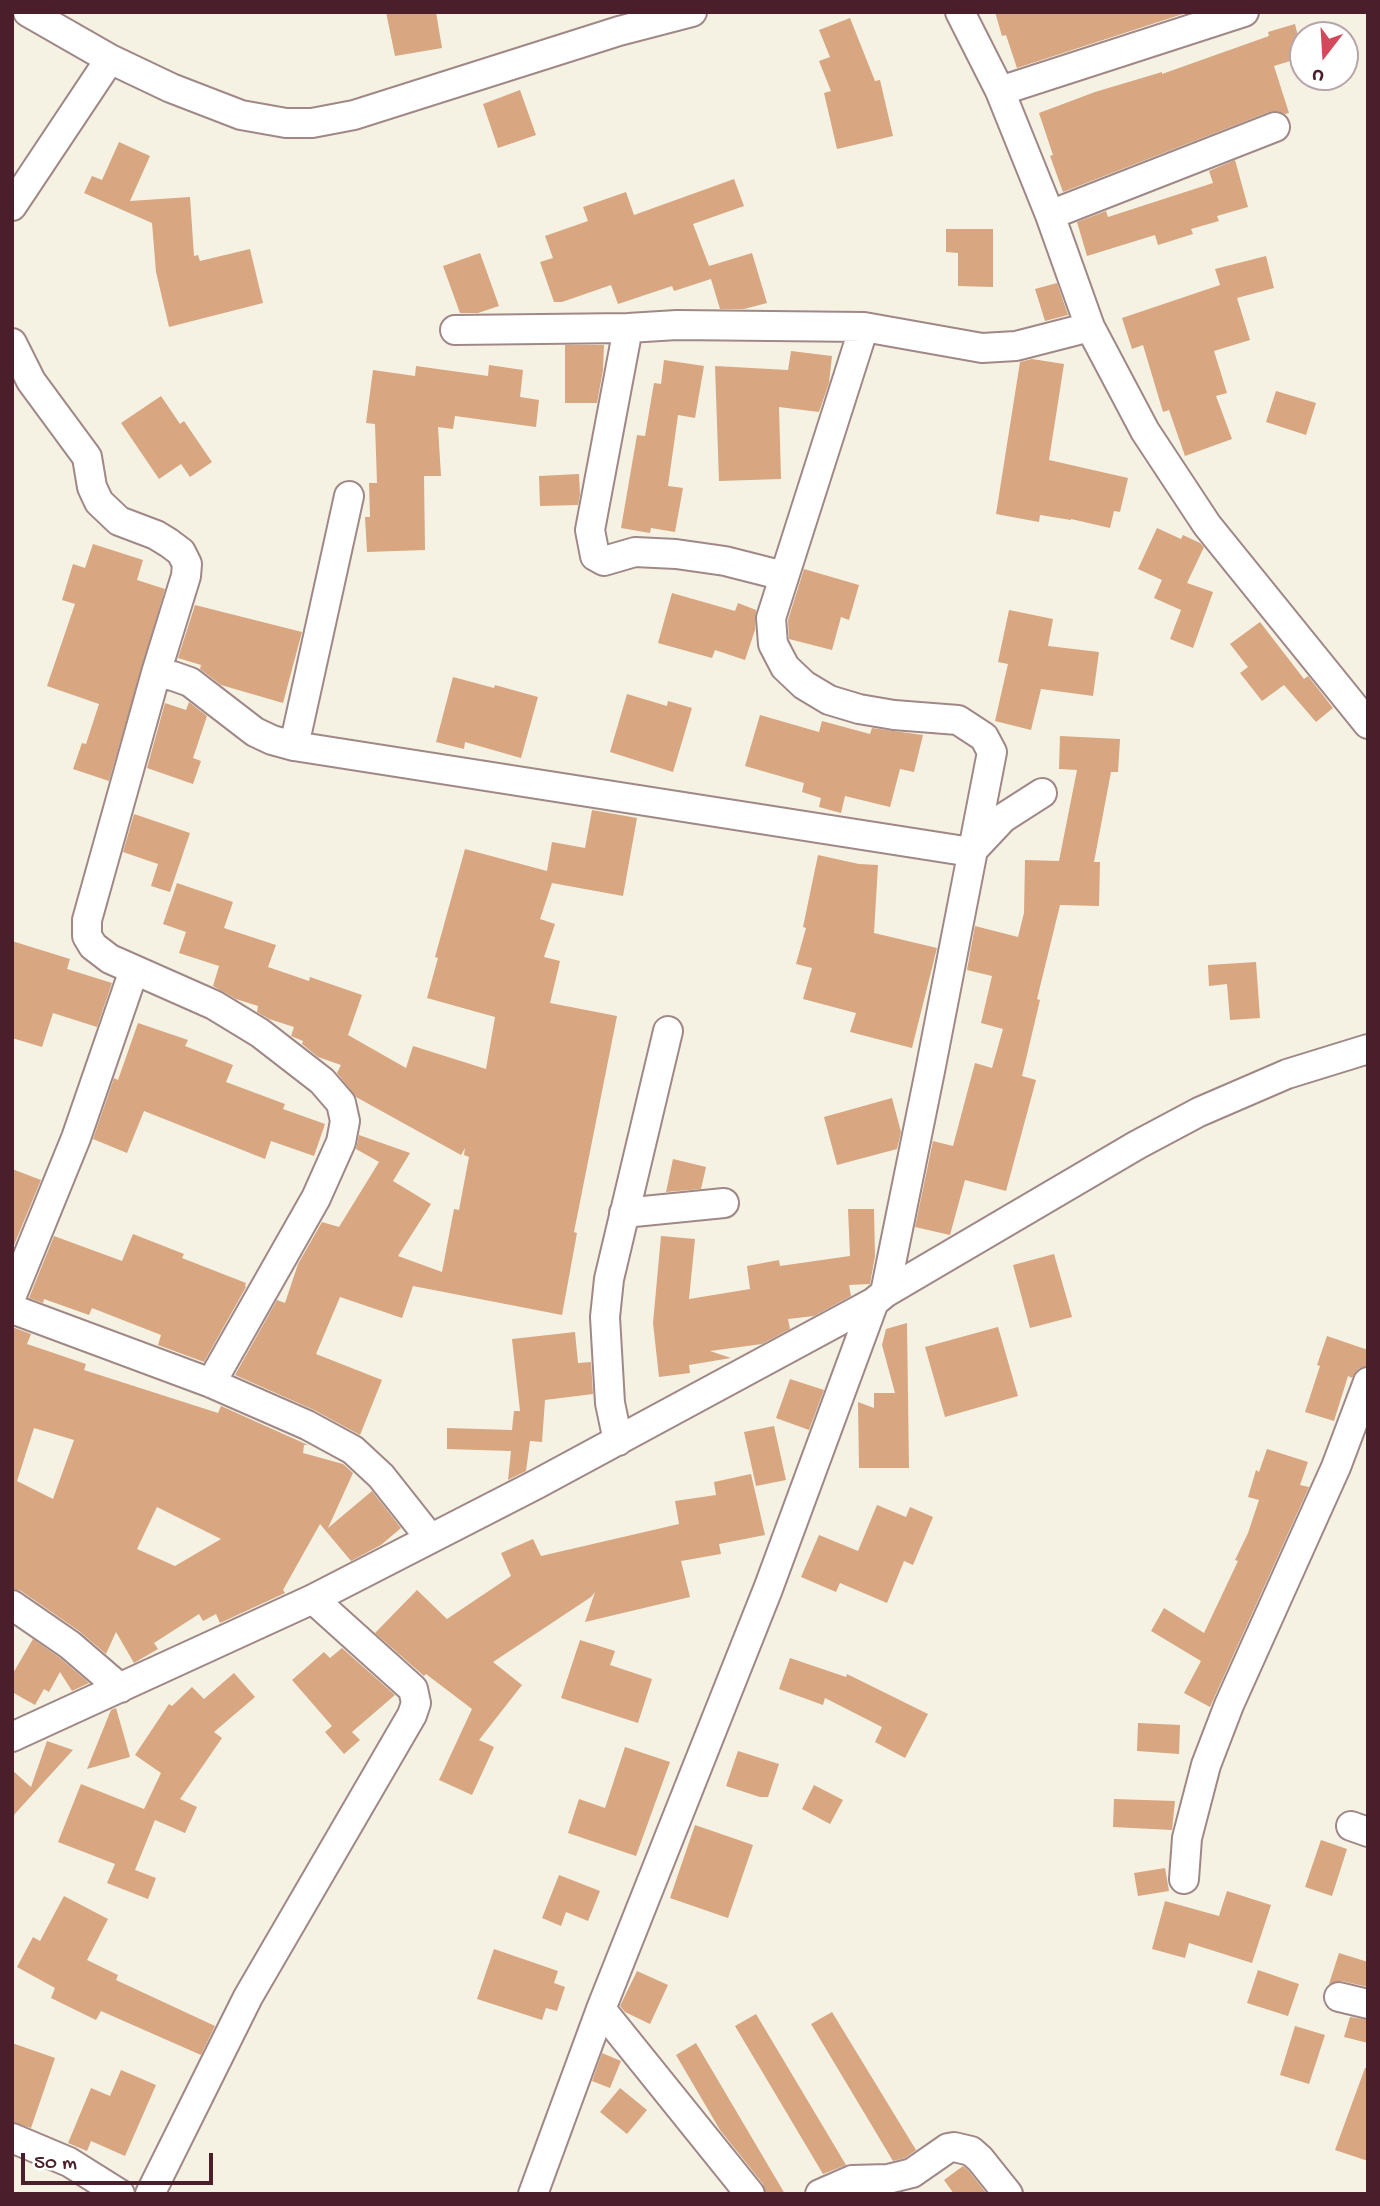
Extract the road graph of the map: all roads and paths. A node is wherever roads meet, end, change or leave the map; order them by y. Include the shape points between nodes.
1 (27, 12) edge
2 (692, 12) edge
3 (960, 12) edge
4 (1244, 12) edge
5 (110, 59) junction
6 (1000, 91) junction
7 (1275, 127) dead end
8 (12, 206) edge
9 (1051, 215) junction
10 (864, 327) junction
11 (1090, 327) junction
12 (628, 328) junction
13 (455, 330) dead end
14 (12, 343) edge
15 (349, 496) dead end
16 (784, 576) junction
17 (156, 673) junction
18 (1368, 724) edge
19 (294, 746) junction
20 (1042, 793) dead end
21 (971, 852) junction
22 (134, 970) junction
23 (668, 1031) dead end
24 (1368, 1049) edge
25 (724, 1203) dead end
26 (624, 1213) junction
27 (12, 1295) edge
28 (879, 1297) junction
29 (12, 1309) edge
30 (1368, 1382) edge
31 (211, 1384) junction
32 (618, 1441) junction
33 (430, 1538) junction
34 (313, 1599) junction
35 (12, 1605) edge
36 (120, 1688) junction
37 (12, 1737) edge
38 (1184, 1879) dead end
39 (1339, 1997) dead end
40 (1368, 2004) edge
41 (601, 2009) junction
42 (12, 2138) edge
43 (120, 2194) edge
44 (150, 2194) edge
45 (533, 2194) edge
46 (750, 2194) edge
47 (820, 2194) edge
48 (1008, 2194) edge

1 - 5 street
2 - 5 street via 354,115 312,123 241,115
3 - 6 street
4 - 6 street
5 - 8 street
6 - 9 street
7 - 9 street
9 - 11 street
10 - 11 street via 982,348 1016,346
10 - 12 street
10 - 16 street
11 - 18 street via 1145,431 1207,525
12 - 13 street
12 - 16 street via 590,530 595,556 604,561 635,552 676,554
14 - 17 street via 31,381 87,457 99,502 119,521 169,543 187,564
15 - 19 street
16 - 21 street via 771,618 773,644 785,667 804,685 859,709 958,720 984,737 992,752
17 - 19 street via 190,682 254,732
17 - 22 street via 87,920 87,936 93,946
19 - 21 street
20 - 21 street via 1003,818
21 - 28 street via 930,1071
22 - 27 street via 76,1138
22 - 31 street via 214,1005 260,1032 322,1081 341,1103 345,1122 316,1198
23 - 26 street
24 - 28 street via 1287,1074 1199,1112
25 - 26 street
26 - 32 street via 605,1317 610,1403
28 - 32 street
28 - 41 street
29 - 31 street
30 - 38 street via 1336,1467 1206,1765 1188,1838
31 - 33 street via 353,1450 381,1476
32 - 33 street
33 - 34 street
34 - 36 street
34 - 44 street via 413,1689 416,1703 248,1997
35 - 36 street via 70,1645
36 - 37 street
39 - 40 street
41 - 45 street
41 - 46 street
42 - 43 street via 69,2162
47 - 48 street via 852,2180 912,2173 954,2147 971,2151

